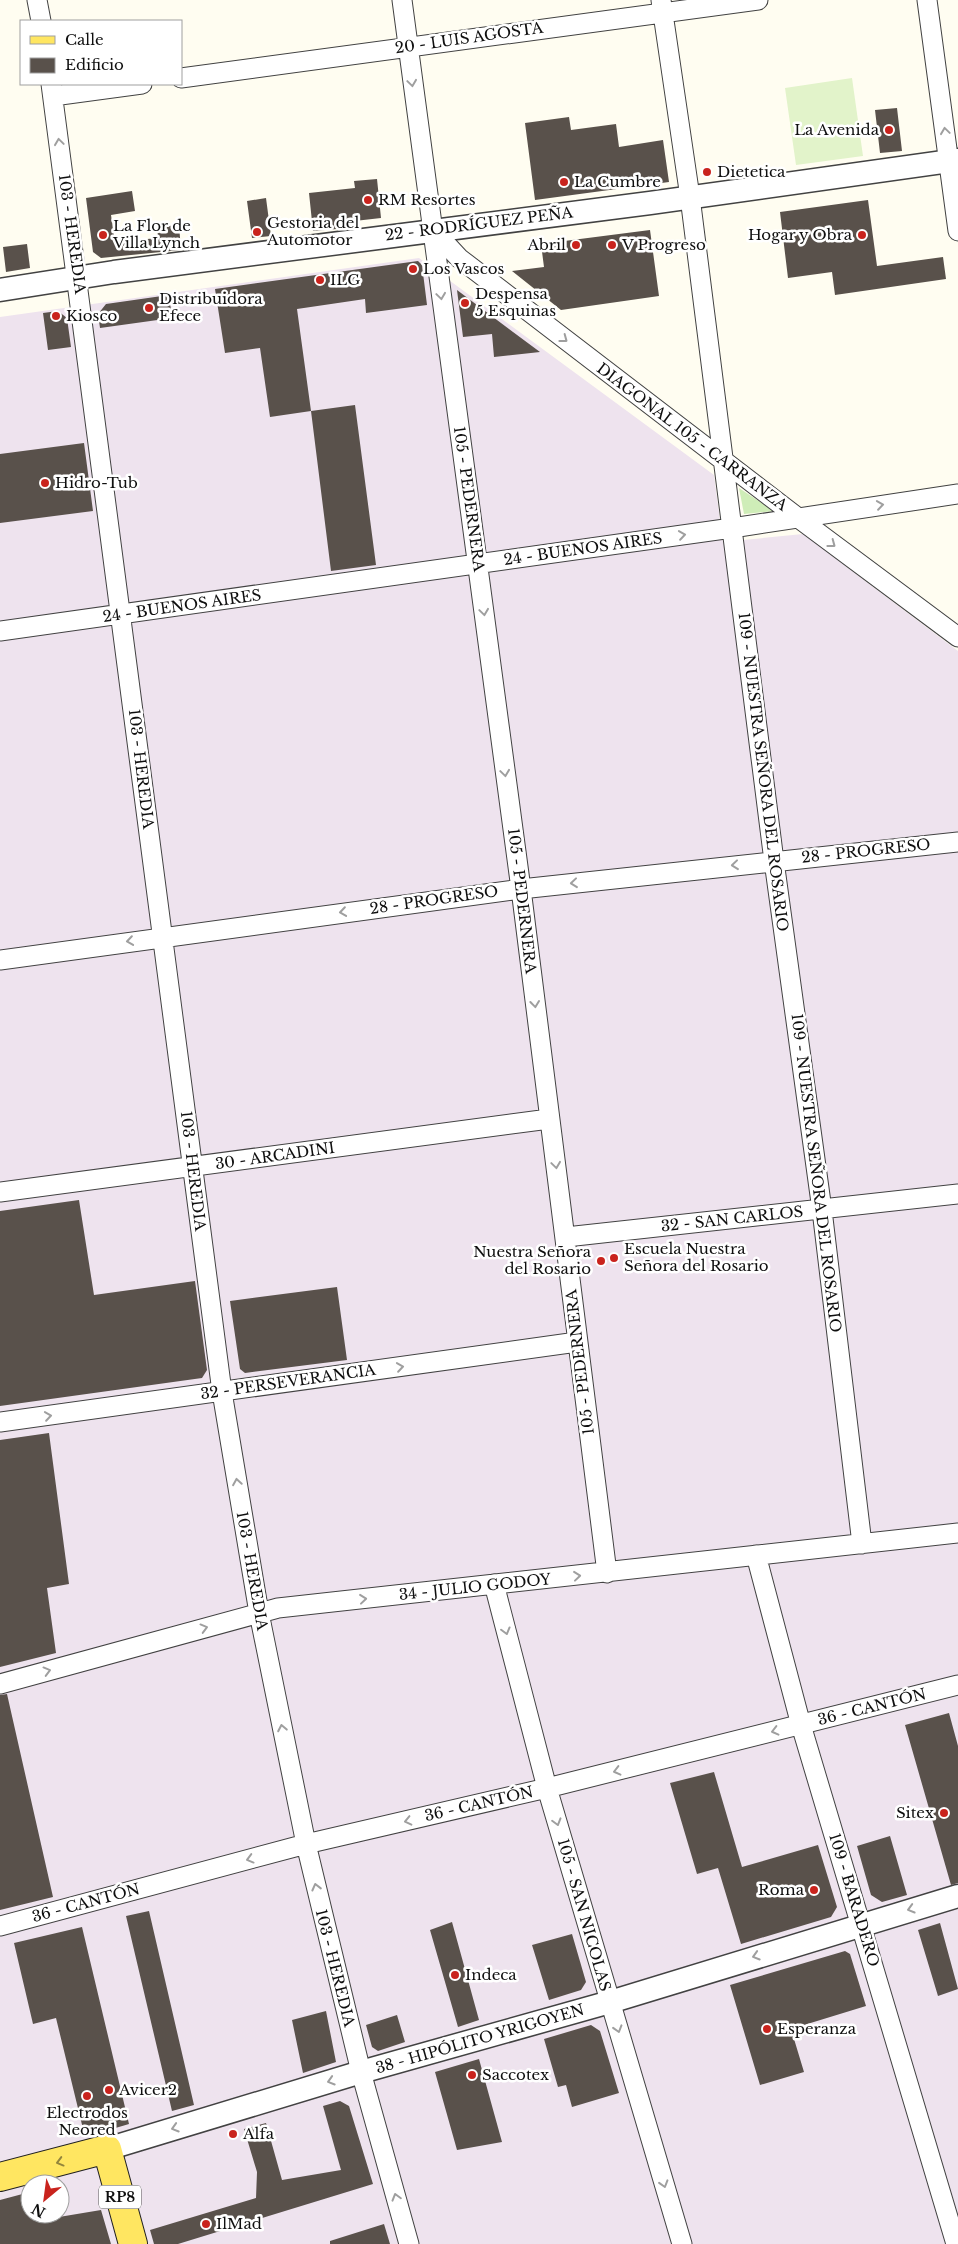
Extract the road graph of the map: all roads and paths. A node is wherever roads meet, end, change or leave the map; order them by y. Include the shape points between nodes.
1 (37, 0) edge
2 (402, 0) edge
3 (758, 0) edge
4 (927, 0) edge
5 (662, 6) edge
6 (41, 20) edge
7 (407, 46) junction
8 (182, 78) edge
9 (127, 85) edge
10 (52, 90) edge
11 (954, 161) edge
12 (690, 197) junction
13 (433, 230) junction
14 (958, 231) edge
15 (77, 277) junction
16 (0, 290) edge
17 (723, 460) junction
18 (958, 494) edge
19 (797, 518) junction
20 (732, 528) junction
21 (478, 564) junction
22 (122, 614) junction
23 (0, 631) edge
24 (958, 637) edge
25 (958, 842) edge
26 (774, 861) junction
27 (521, 889) junction
28 (162, 936) junction
29 (0, 960) edge
30 (549, 1119) junction
31 (192, 1167) junction
32 (0, 1192) edge
33 (958, 1194) edge
34 (822, 1210) junction
35 (566, 1237) junction
36 (577, 1342) junction
37 (222, 1392) junction
38 (0, 1422) edge
39 (958, 1533) edge
40 (862, 1544) junction
41 (756, 1555) junction
42 (606, 1572) junction
43 (494, 1584) junction
44 (259, 1613) junction
45 (0, 1684) edge
46 (958, 1686) edge
47 (801, 1725) junction
48 (547, 1788) junction
49 (306, 1844) junction
50 (958, 1896) edge
51 (861, 1924) junction
52 (0, 1926) edge
53 (610, 2002) junction
54 (360, 2072) junction
55 (107, 2149) junction
56 (0, 2177) edge
57 (133, 2244) edge
58 (409, 2244) edge
59 (682, 2244) edge
60 (956, 2244) edge

1 - 6 street
2 - 7 street, 105 - PEDERNERA
3 - 5 street, 20 - LUIS AGOSTA
11 -> 4 street
5 - 7 street, 20 - LUIS AGOSTA
5 - 12 street, 109 - NUESTRA SEÑORA DEL ROSARIO
7 - 8 street, 20 - LUIS AGOSTA
7 -> 13 street, 105 - PEDERNERA
9 - 10 street
15 -> 10 street, 103 - HEREDIA
11 - 12 street, 22 - RODRÍGUEZ PEÑA
11 - 14 street
12 - 13 street, 22 - RODRÍGUEZ PEÑA
12 - 17 street, 109 - NUESTRA SEÑORA DEL ROSARIO
13 - 15 street, 22 - RODRÍGUEZ PEÑA
13 -> 17 street, DIAGONAL 105 - CARRANZA via 459,258
13 -> 21 street, 105 - PEDERNERA
15 - 16 street, 22 - RODRÍGUEZ PEÑA
15 - 22 street, 103 - HEREDIA
17 - 19 street, DIAGONAL 105 - CARRANZA
17 - 20 street, 109 - NUESTRA SEÑORA DEL ROSARIO
19 -> 18 street, 24 - BUENOS AIRES
19 - 20 street, 24 - BUENOS AIRES
19 -> 24 street, DIAGONAL 105 - CARRANZA
21 -> 20 street, 24 - BUENOS AIRES
20 - 26 street, 109 - NUESTRA SEÑORA DEL ROSARIO
21 - 22 street, 24 - BUENOS AIRES
21 -> 27 street, 105 - PEDERNERA
22 - 23 street, 24 - BUENOS AIRES
22 - 28 street, 103 - HEREDIA
25 - 26 street, 28 - PROGRESO
26 -> 27 street, 28 - PROGRESO
26 - 34 street, 109 - NUESTRA SEÑORA DEL ROSARIO
27 -> 28 street, 28 - PROGRESO
27 -> 30 street, 105 - PEDERNERA
28 -> 29 street, 28 - PROGRESO
28 - 31 street, 103 - HEREDIA
30 - 31 street, 30 - ARCADINI
30 -> 35 street, 105 - PEDERNERA
31 - 32 street, 30 - ARCADINI
31 - 37 street, 103 - HEREDIA
33 - 34 street, 32 - SAN CARLOS
34 - 35 street, 32 - SAN CARLOS
34 - 40 street, 109 - NUESTRA SEÑORA DEL ROSARIO
35 - 36 street, 105 - PEDERNERA
37 -> 36 street, 32 - PERSEVERANCIA
36 - 42 street, 105 - PEDERNERA
38 -> 37 street, 32 - PERSEVERANCIA
44 -> 37 street, 103 - HEREDIA
39 - 40 street, 34 - JULIO GODOY
40 - 41 street, 34 - JULIO GODOY
41 - 42 street, 34 - JULIO GODOY
41 - 47 street, 109 - BARADERO
43 -> 42 street, 34 - JULIO GODOY
44 -> 43 street, 34 - JULIO GODOY via 278,1608
43 -> 48 street, 105 - SAN NICOLAS
45 -> 44 street, 34 - JULIO GODOY
49 -> 44 street, 103 - HEREDIA
46 - 47 street, 36 - CANTÓN
47 -> 48 street, 36 - CANTÓN
47 - 51 street, 109 - BARADERO
48 -> 49 street, 36 - CANTÓN
48 -> 53 street, 105 - SAN NICOLAS
49 -> 52 street, 36 - CANTÓN
54 -> 49 street, 103 - HEREDIA
50 -> 51 street, 38 - HIPÓLITO YRIGOYEN
51 -> 53 street, 38 - HIPÓLITO YRIGOYEN
51 - 60 street, 109 - BARADERO
53 - 54 street, 38 - HIPÓLITO YRIGOYEN
53 -> 59 street, 105 - SAN NICOLAS
54 -> 55 street, 38 - HIPÓLITO YRIGOYEN
58 -> 54 street, 103 - HEREDIA
55 -> 56 main road, 38 - HIPÓLITO YRIGOYEN
55 - 57 main road, RP8

